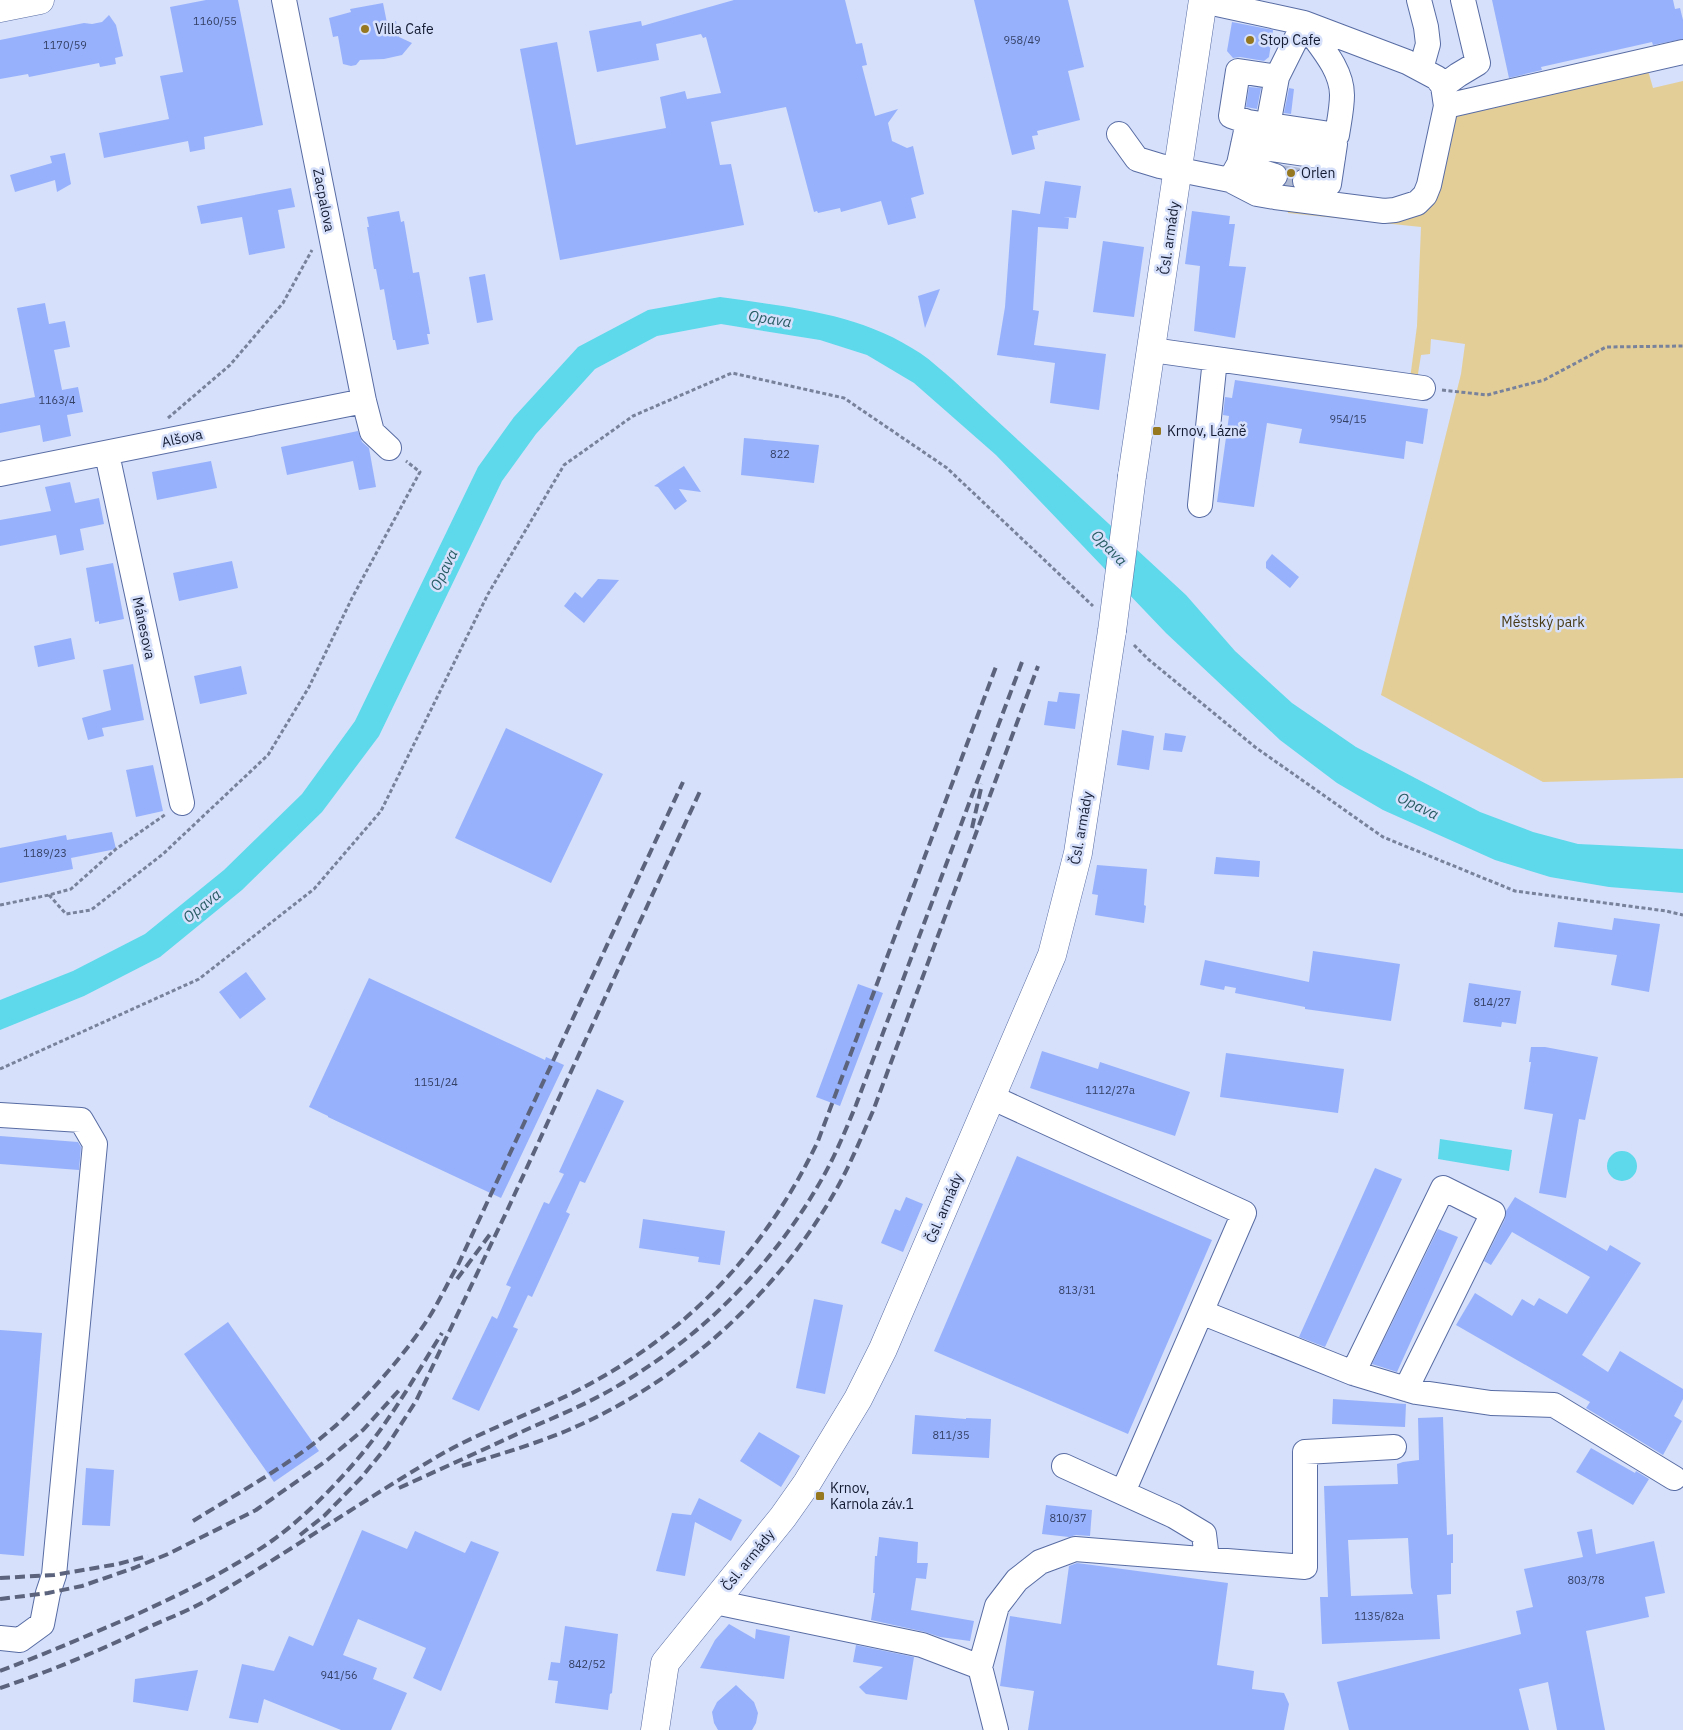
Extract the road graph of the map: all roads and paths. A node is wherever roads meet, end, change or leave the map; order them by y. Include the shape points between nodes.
1 (40, 0) edge
2 (284, 0) edge
3 (1419, 0) edge
4 (1464, 0) edge
5 (1203, 1) edge
6 (0, 8) edge
7 (1304, 23) junction
8 (1683, 52) edge
9 (1421, 69) junction
10 (1277, 77) junction
11 (1444, 96) junction
12 (1120, 134) dead end
13 (1337, 134) junction
14 (1246, 147) junction
15 (1333, 158) junction
16 (1179, 170) junction
17 (1275, 176) tunnel mouth
18 (1305, 181) tunnel mouth
19 (328, 221) junction
20 (1683, 346) edge
21 (1152, 350) junction
22 (1215, 359) junction
23 (1423, 388) joint
24 (364, 400) junction
25 (161, 423) dead end
26 (389, 448) joint
27 (107, 454) junction
28 (0, 474) edge
29 (1200, 504) dead end
30 (1114, 629) junction
31 (182, 803) joint
32 (49, 895) junction
33 (0, 905) edge
34 (1683, 915) edge
35 (0, 1069) edge
36 (991, 1097) junction
37 (0, 1115) edge
38 (1200, 1312) junction
39 (1353, 1374) junction
40 (1406, 1389) junction
41 (1394, 1447) dead end
42 (1064, 1466) dead end
43 (1674, 1478) dead end
44 (1122, 1492) junction
45 (1207, 1558) junction
46 (715, 1602) junction
47 (0, 1638) edge
48 (980, 1667) junction
49 (656, 1730) edge
50 (996, 1730) edge

1 - 6 main road
2 - 19 street, Zacpalova
3 - 9 street via 1428,44
4 - 11 street via 1478,63 1458,74
5 - 7 street
5 - 16 main road, Čsl. armády
7 - 9 street
7 - 10 street
7 - 13 street via 1340,79 1342,94
8 - 11 street
9 - 11 street via 1437,78
10 - 14 street
10 - 14 street via 1238,71 1231,116
11 - 14 street via 1429,185 1425,196 1408,207 1384,211 1257,194
12 - 16 street via 1137,159
13 - 14 street
13 - 15 street
14 - 15 street
14 - 16 street
14 - 17 street
15 - 18 street via 1329,184
16 - 21 main road, Čsl. armády
19 - 24 street, Zacpalova
19 - 25 path via 284,303 230,365
20 - 23 path via 1606,347 1544,380 1487,395
21 - 22 street
21 - 30 main road, Čsl. armády, bridge via 1132,476
22 - 23 street
22 - 29 street
24 - 26 street, Zacpalova via 372,432
24 - 27 street, Alšova
26 - 32 path via 420,472 308,687 268,755 163,854 91,910 66,914
27 - 28 street, Alšova
27 - 31 street, Mánesova
30 - 34 path via 1255,747 1383,837 1515,891
30 - 35 path via 947,468 844,398 732,374 723,377 634,416 564,465 488,594 381,811 314,889 199,979
30 - 36 main road, Čsl. armády via 1078,853 1052,955
31 - 32 path via 116,849 71,889
32 - 33 path
36 - 38 street via 1244,1213
36 - 46 main road, Čsl. armády via 883,1349 858,1399 788,1510
37 - 47 street via 81,1120 96,1144 54,1575 42,1624 20,1640
38 - 39 street
38 - 44 street
39 - 40 street
39 - 40 street via 1443,1188 1493,1213
40 - 43 street via 1491,1403 1554,1405
41 - 45 street via 1305,1452 1305,1567
42 - 44 street
44 - 45 street via 1204,1534
45 - 48 street via 1075,1549 1040,1562 1017,1580 997,1606
46 - 48 street via 922,1645
46 - 49 main road, Čsl. armády via 666,1663
48 - 50 street

